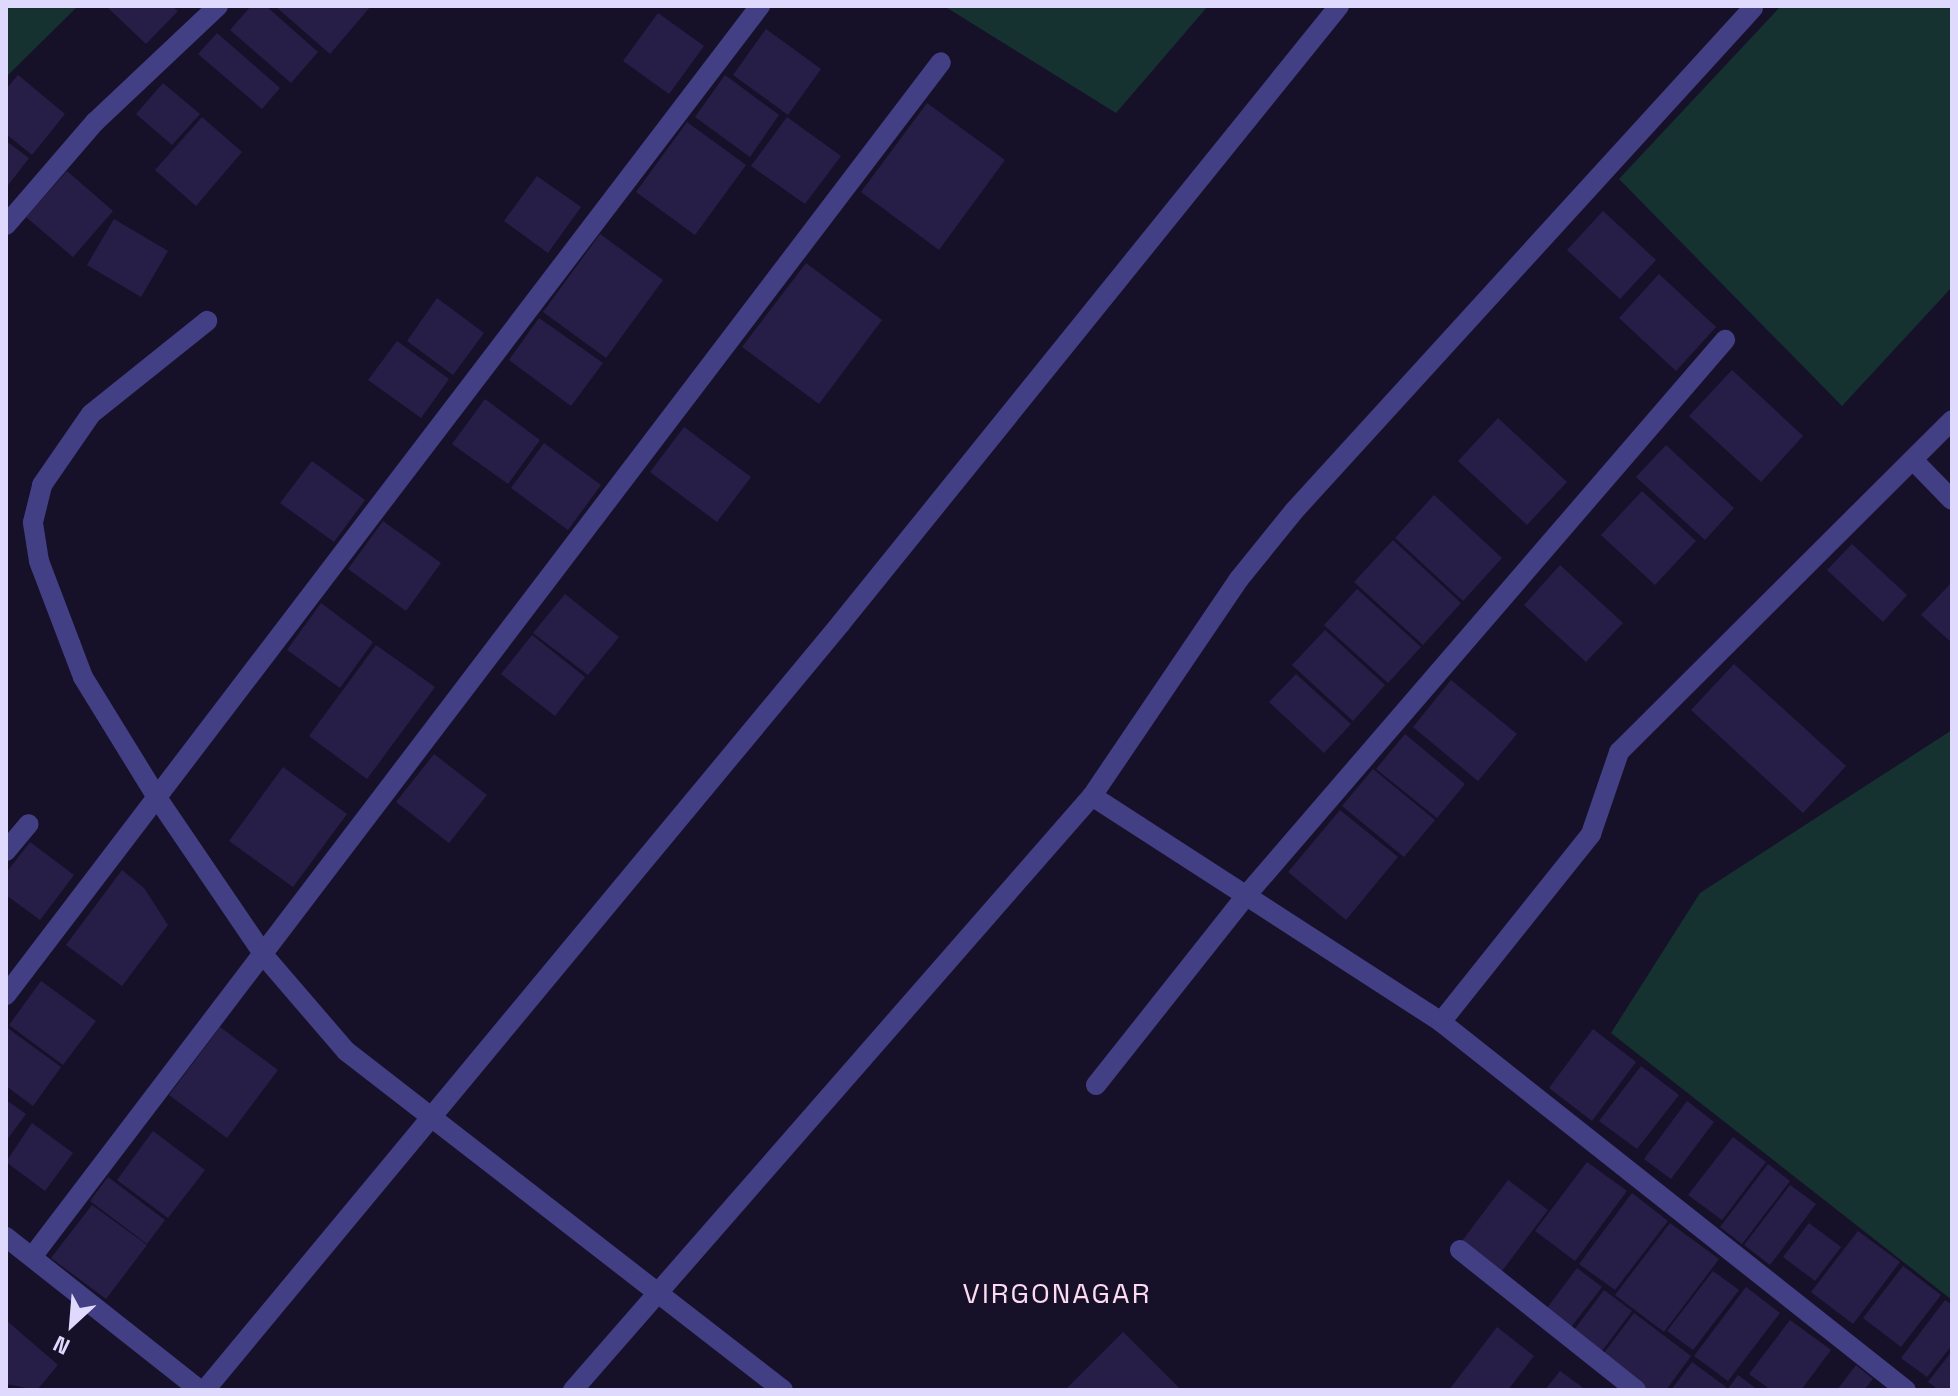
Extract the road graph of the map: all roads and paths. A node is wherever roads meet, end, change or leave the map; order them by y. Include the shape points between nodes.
1 (218, 6) edge
2 (760, 6) edge
3 (1339, 6) edge
4 (1753, 8) dead end
5 (941, 62) dead end
6 (6, 225) edge
7 (207, 321) dead end
8 (1725, 340) dead end
9 (1952, 420) edge
10 (1914, 461) junction
11 (1952, 500) edge
12 (1092, 796) junction
13 (158, 799) junction
14 (29, 824) dead end
15 (6, 851) edge
16 (1244, 898) junction
17 (266, 958) junction
18 (6, 995) edge
19 (1441, 1022) junction
20 (1096, 1085) dead end
21 (425, 1117) junction
22 (6, 1237) edge
23 (1460, 1250) dead end
24 (32, 1257) junction
25 (660, 1291) junction
26 (203, 1390) edge
27 (573, 1390) edge
28 (783, 1390) edge
29 (1636, 1390) edge
30 (1906, 1390) edge

1 - 6 street via 95,122
2 - 13 street
3 - 21 street via 841,623
4 - 12 street via 1294,511 1239,579
5 - 17 street
7 - 13 street via 91,414 42,485 33,522 39,561 83,677
8 - 16 street
9 - 10 street
10 - 11 street
10 - 19 street via 1619,752 1591,834
12 - 16 street
12 - 25 street
13 - 17 street
13 - 18 street
14 - 15 street
16 - 19 street
16 - 20 street
17 - 21 street via 346,1051
17 - 24 street
19 - 30 street
21 - 25 street
21 - 26 street
22 - 24 street
23 - 29 street
24 - 26 street
25 - 27 street
25 - 28 street

